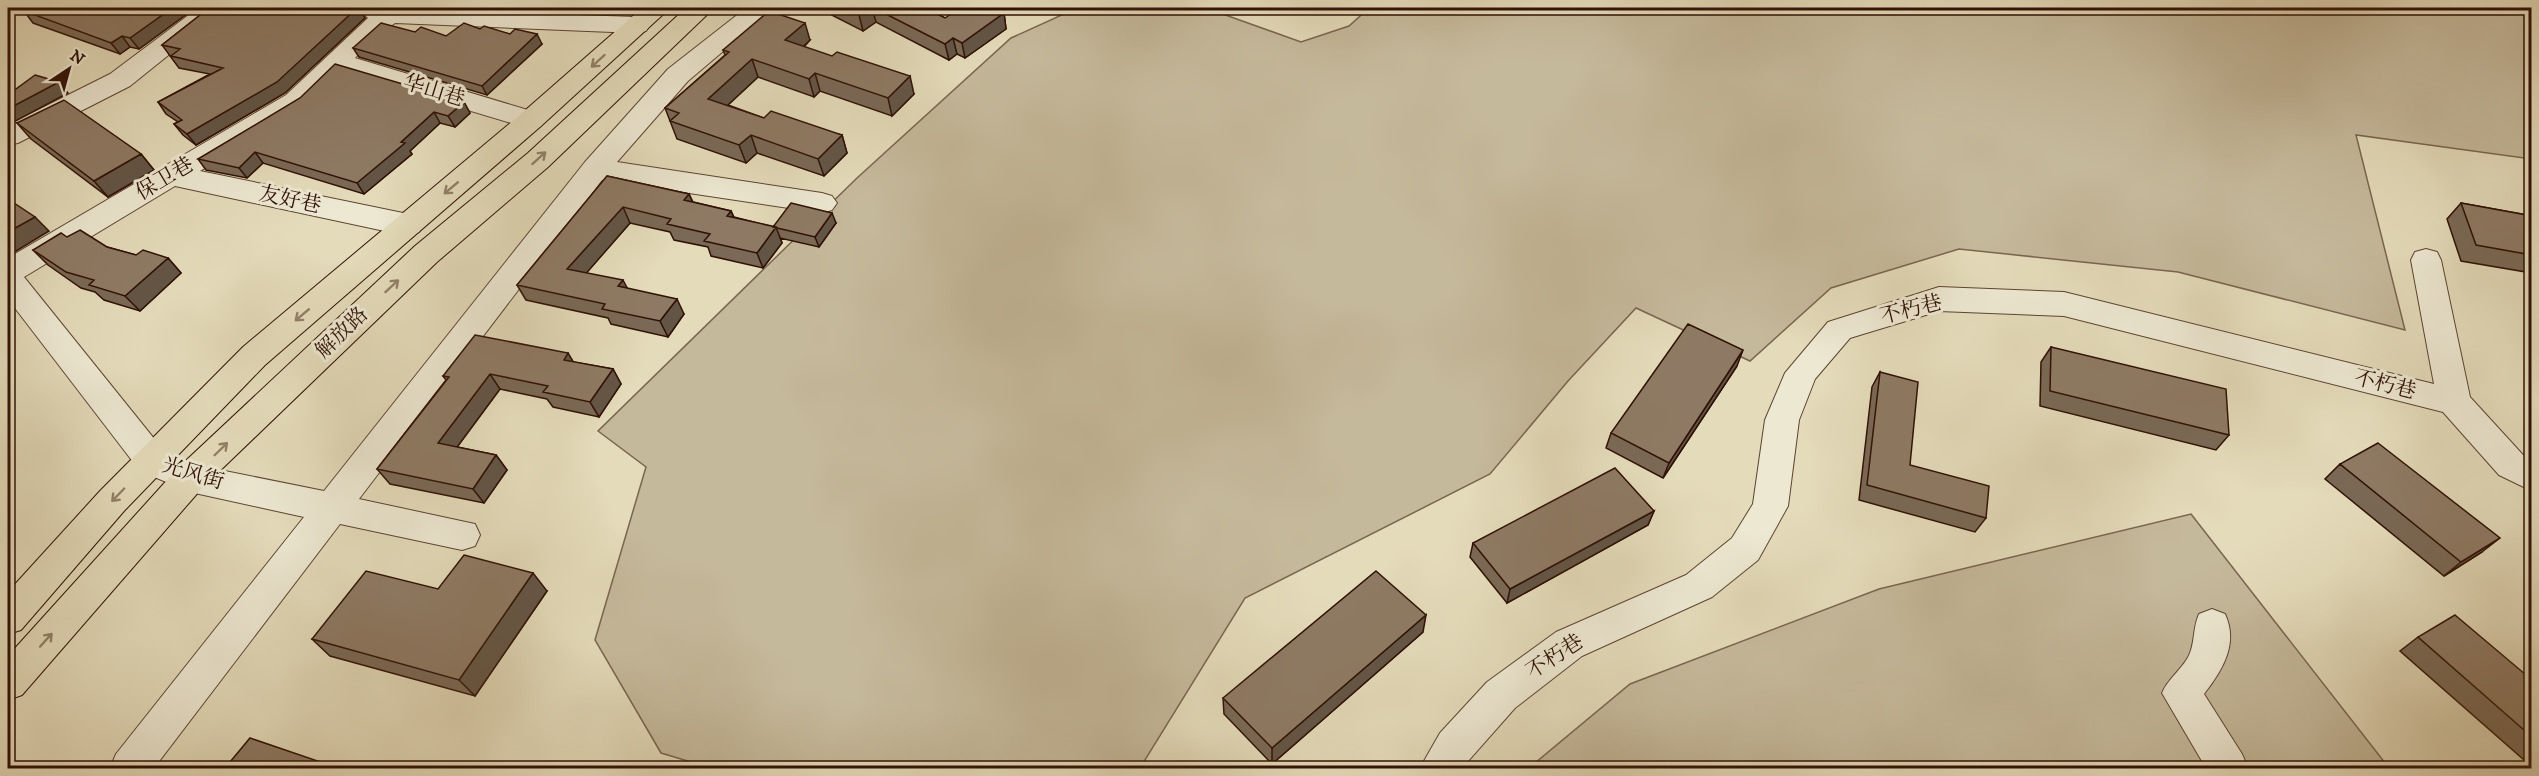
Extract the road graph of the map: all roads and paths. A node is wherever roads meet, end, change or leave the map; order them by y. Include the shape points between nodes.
1 (214, 8) edge
2 (360, 8) edge
3 (701, 8) edge
4 (761, 8) edge
5 (394, 11) edge
6 (647, 16) edge
7 (336, 61) junction
8 (531, 120) junction
9 (8, 136) edge
10 (595, 169) junction
11 (171, 175) junction
12 (822, 203) dead end
13 (408, 225) junction
14 (2426, 260) dead end
15 (8, 272) edge
16 (8, 279) edge
17 (2454, 402) junction
18 (152, 461) junction
19 (2532, 477) edge
20 (190, 478) junction
21 (332, 507) junction
22 (462, 535) dead end
23 (8, 618) edge
24 (2212, 626) dead end
25 (8, 683) edge
26 (130, 768) edge
27 (1440, 768) edge
28 (2228, 768) edge

1 - 9 street via 120,80
2 - 5 street
20 -> 3 main road, 解放路 via 426,254 538,160
4 - 10 street via 678,75
5 - 6 street
5 - 7 street, 保卫巷
6 -> 8 main road, 解放路
7 - 8 street, 华山巷
7 - 11 street, 保卫巷 via 296,101
8 -> 13 main road, 解放路
10 - 12 street
10 - 21 street
11 - 13 street, 友好巷
11 - 15 street, 保卫巷
13 -> 18 main road, 解放路 via 254,356
14 - 17 street, 不朽巷
16 - 18 street, 光风街
17 - 19 street via 2511,465
17 - 27 street, 不朽巷 via 2064,304 1939,299 1839,330 1801,373 1782,420 1770,506 1745,549 1699,586 1569,644 1501,694 1454,746
18 - 20 street, 光风街
18 -> 23 main road, 解放路
20 - 21 street, 光风街
25 -> 20 main road, 解放路
21 - 22 street, 光风街
21 - 26 street
24 - 28 street via 2208,660 2181,693

